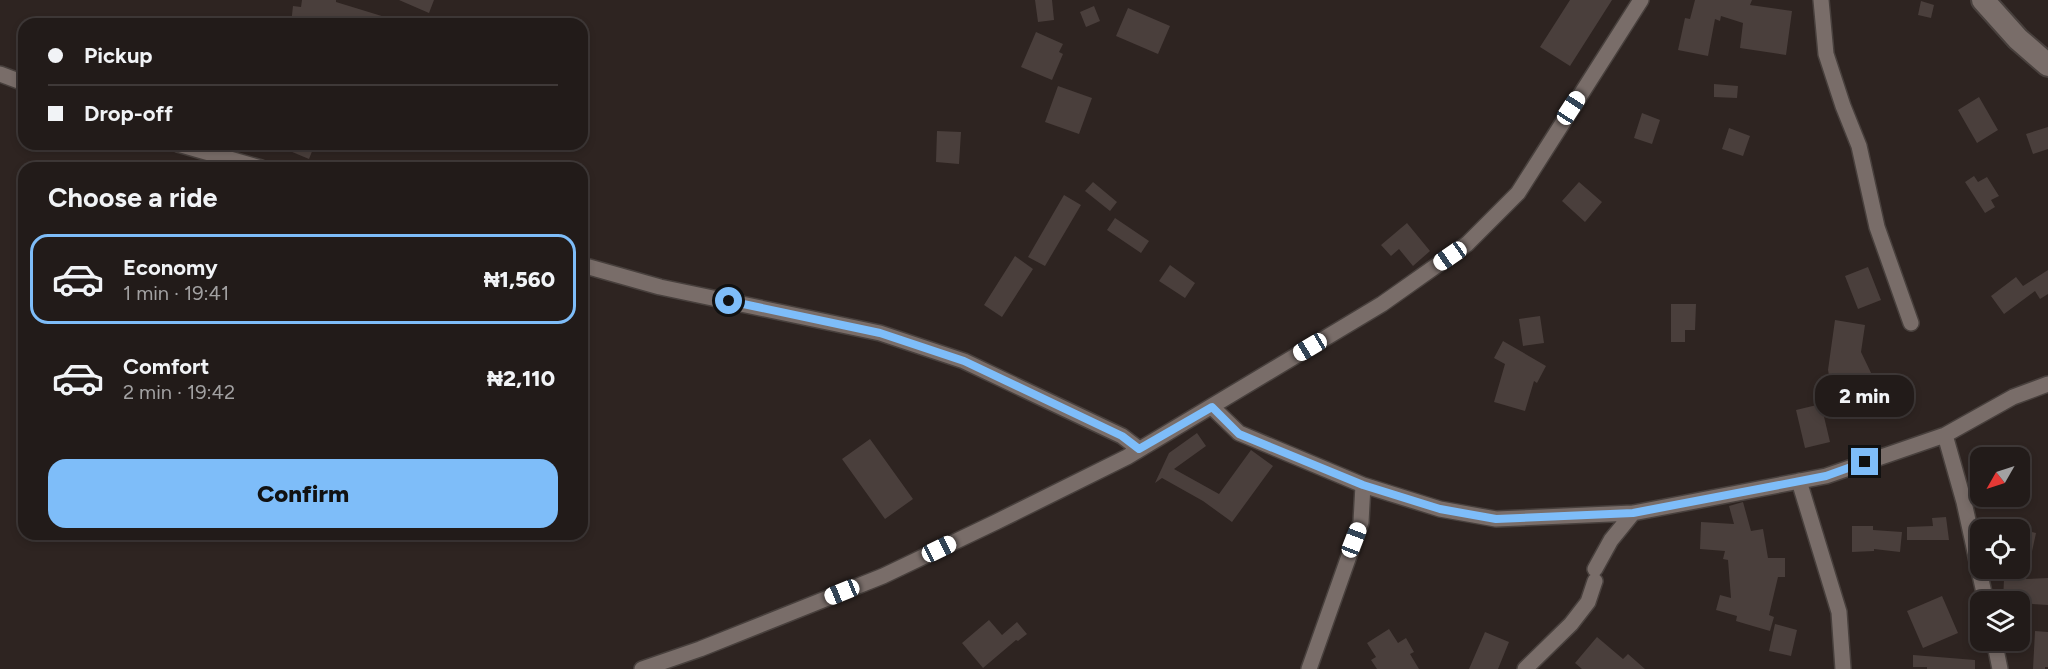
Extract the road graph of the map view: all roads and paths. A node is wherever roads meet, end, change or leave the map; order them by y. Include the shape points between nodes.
1 (1641, 0) edge
2 (1821, 0) edge
3 (1983, 0) edge
4 (2048, 65) edge
5 (0, 74) edge
6 (18, 81) edge
7 (199, 150) edge
8 (240, 162) edge
9 (588, 267) edge
10 (1911, 323) dead end
11 (2048, 384) edge
12 (1212, 407) junction
13 (1945, 435) junction
14 (1139, 449) junction
15 (1799, 481) junction
16 (1363, 485) junction
17 (1633, 513) junction
18 (1984, 591) edge
19 (1996, 651) edge
20 (642, 669) edge
21 (1309, 669) edge
22 (1525, 669) edge
23 (1843, 669) edge
24 (2000, 669) edge

1 - 12 street via 1518,193 1467,244 1382,304
2 - 10 street via 1826,54 1859,146 1877,227
3 - 4 street
5 - 6 street
7 - 8 street
9 - 14 street via 660,287 891,336 964,361 1122,436
11 - 13 street via 2013,397
12 - 14 street
12 - 16 street via 1239,434
13 - 15 street via 1826,476
13 - 18 street
14 - 20 street via 883,576
15 - 17 street
15 - 23 street via 1839,612
16 - 17 street via 1440,509 1496,519
16 - 21 street via 1361,522
17 - 22 street via 1611,540 1583,610
19 - 24 street

